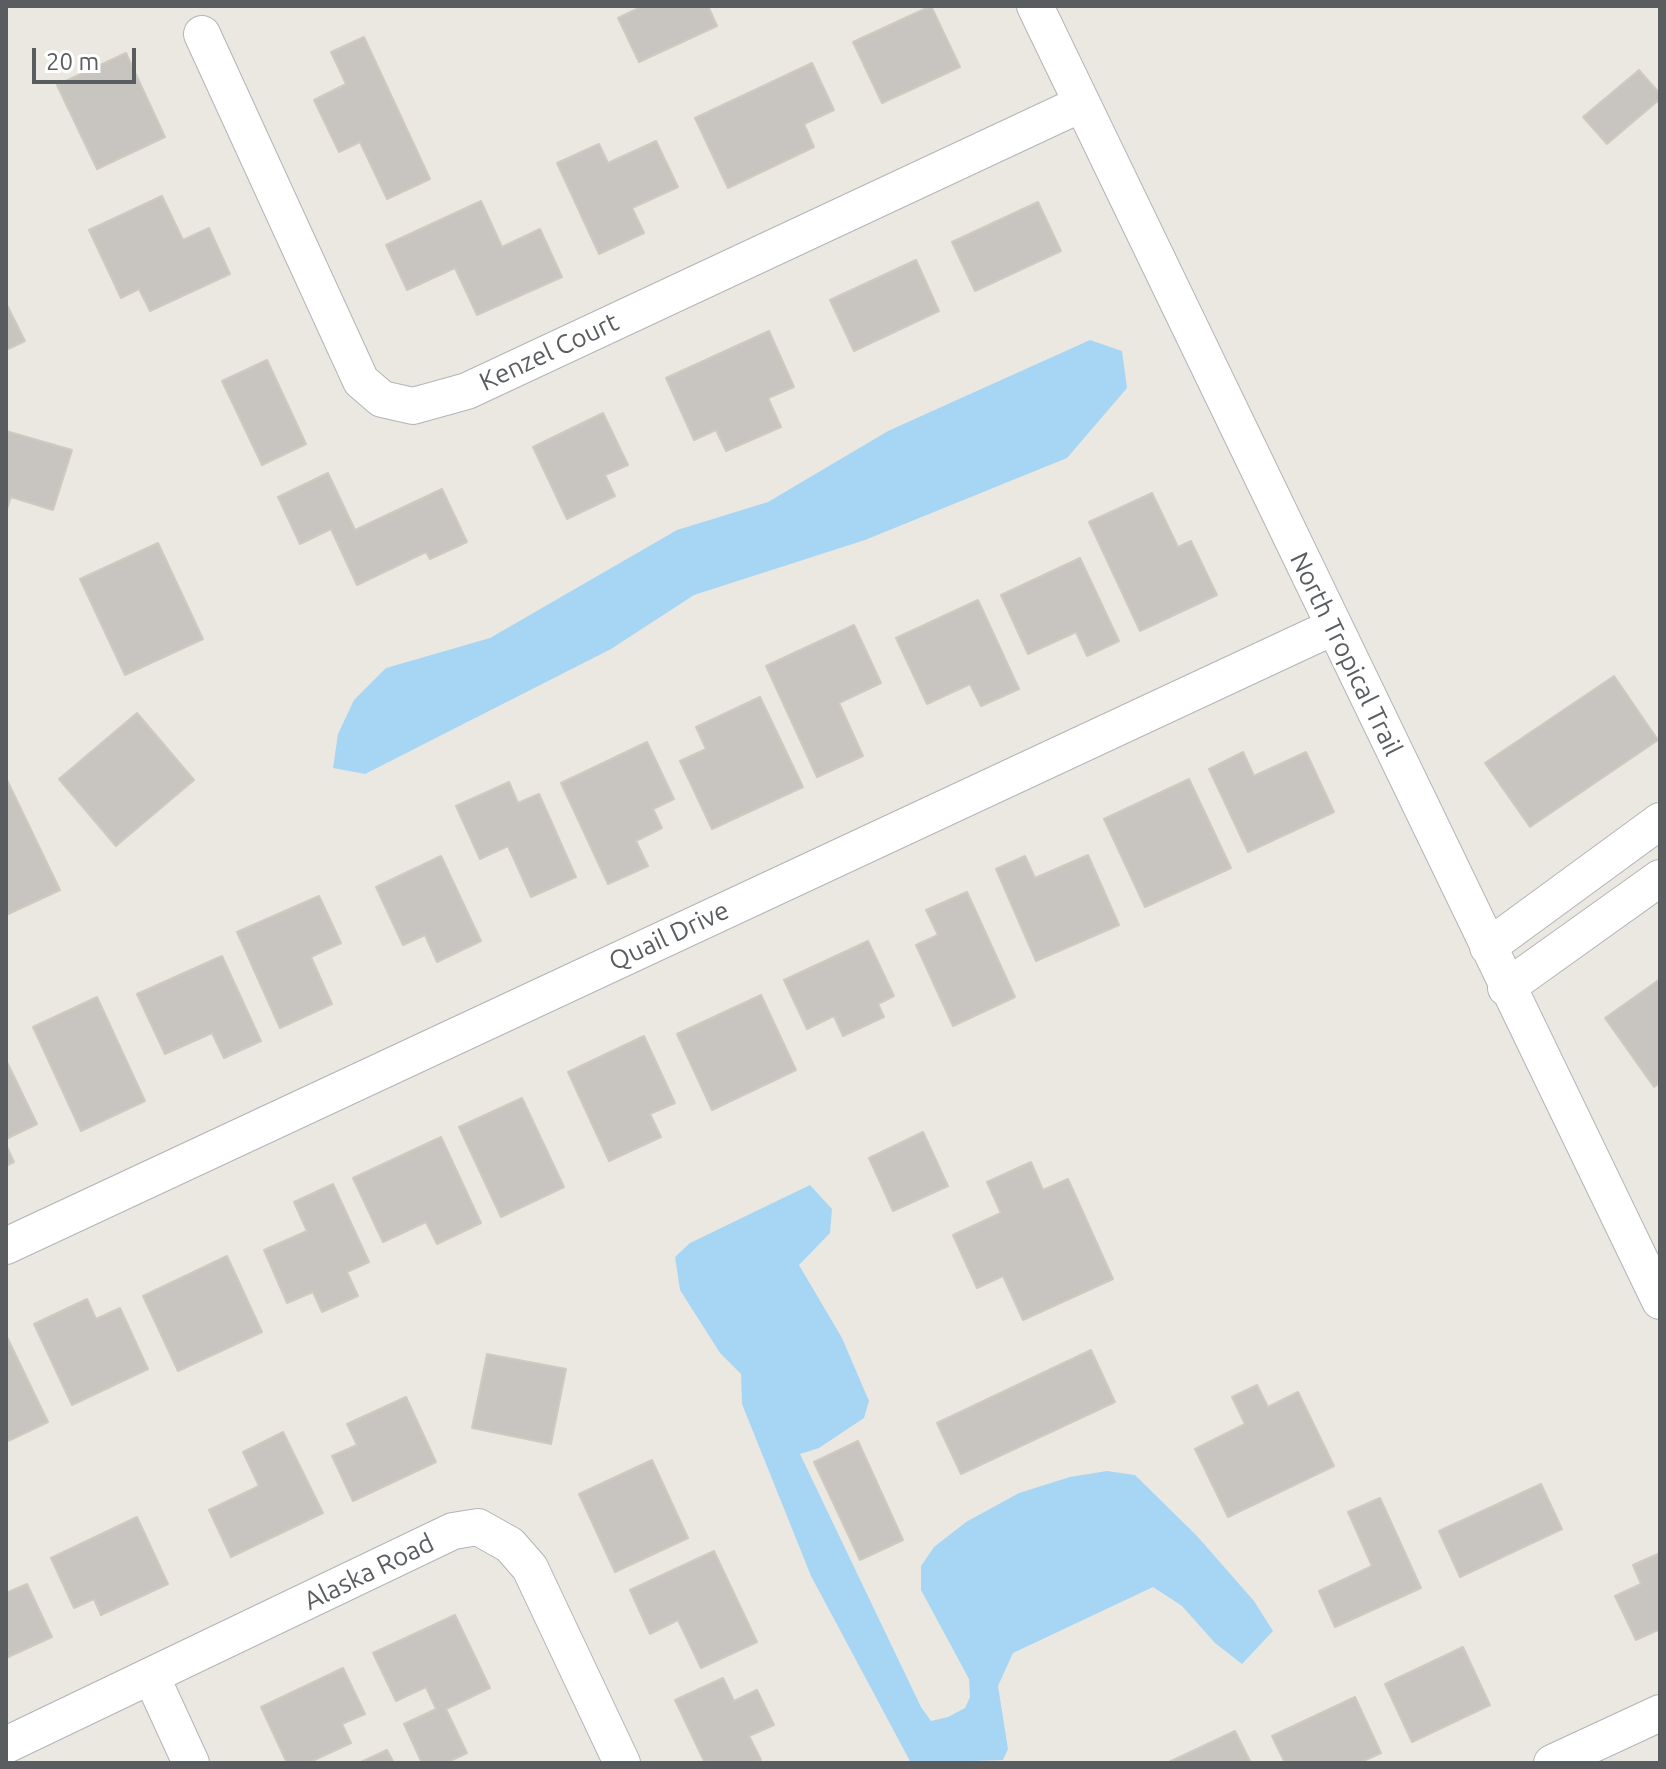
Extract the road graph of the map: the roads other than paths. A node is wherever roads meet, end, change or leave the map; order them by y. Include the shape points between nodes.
1 (1035, 6) edge
2 (202, 34) dead end
3 (1081, 104) junction
4 (1333, 627) junction
5 (1660, 821) edge
6 (1660, 878) edge
7 (1488, 947) junction
8 (1506, 988) junction
9 (6, 1246) edge
10 (1660, 1301) edge
11 (152, 1678) junction
12 (1660, 1713) edge
13 (6, 1745) edge
14 (191, 1763) edge
15 (622, 1763) edge
16 (1552, 1763) edge

1 - 3 street, North Tropical Trail
2 - 3 street, Kenzel Court via 361,381 382,399 413,406 467,391
3 - 4 street, North Tropical Trail
4 - 7 street, North Tropical Trail
4 - 9 street, Quail Drive
5 - 7 street
6 - 8 street
7 - 8 street, North Tropical Trail
8 - 10 street, North Tropical Trail
11 - 13 street, Alaska Road
11 - 14 street
11 - 15 street, Alaska Road via 453,1531 478,1527 510,1545 530,1568
12 - 16 street

